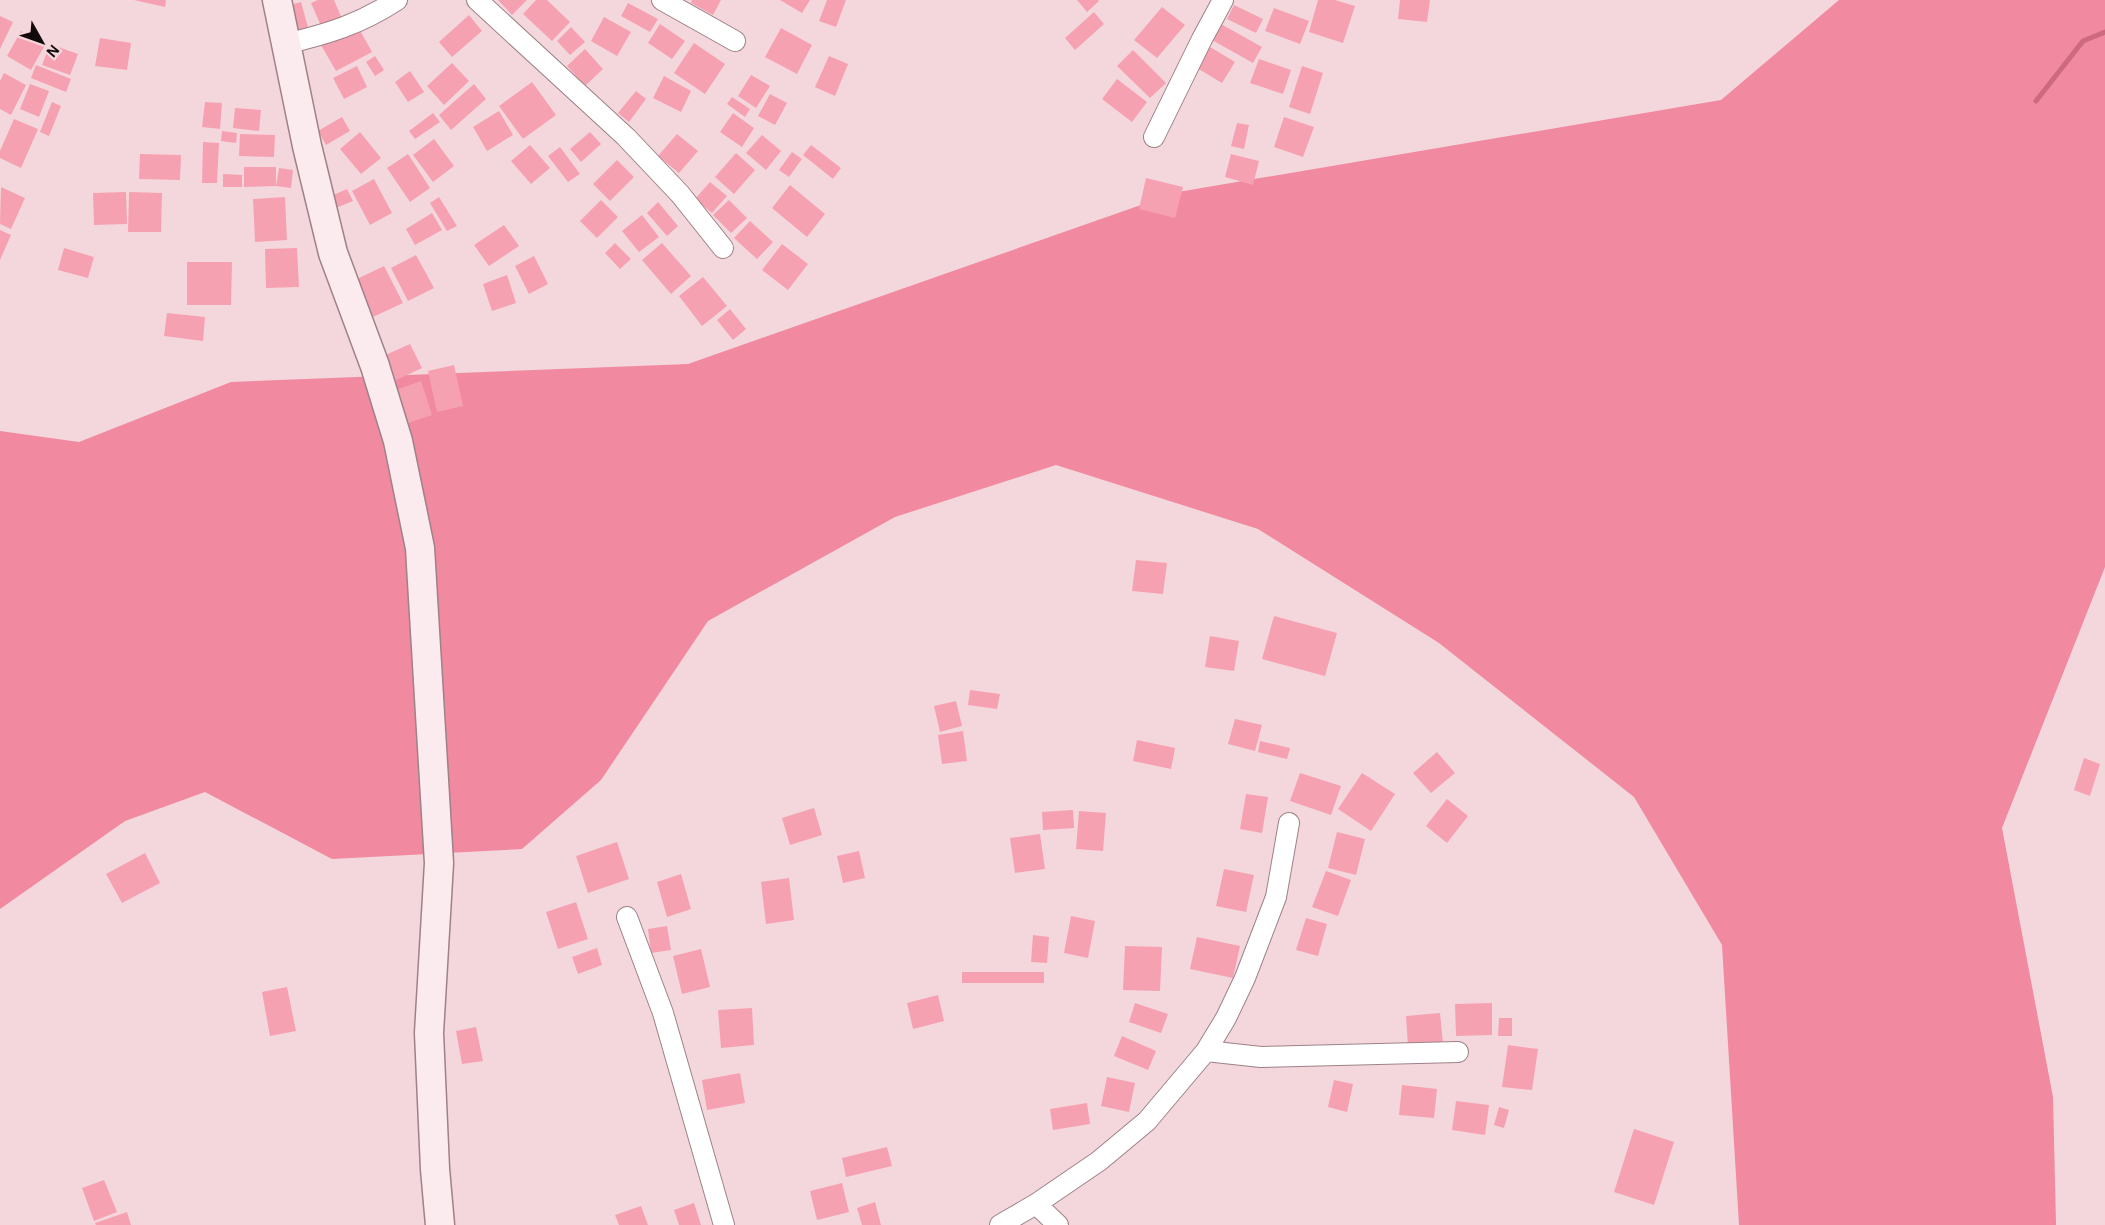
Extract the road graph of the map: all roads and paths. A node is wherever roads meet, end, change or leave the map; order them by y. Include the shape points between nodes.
1 (277, 0) edge
2 (397, 0) edge
3 (477, 0) edge
4 (662, 0) edge
5 (1223, 0) edge
6 (735, 41) dead end
7 (285, 44) junction
8 (1154, 137) dead end
9 (723, 248) dead end
10 (1289, 824) dead end
11 (627, 917) dead end
12 (1206, 1051) junction
13 (1458, 1052) dead end
14 (1036, 1204) junction
15 (440, 1225) edge
16 (724, 1225) edge
17 (1000, 1225) edge
18 (1058, 1225) edge

1 - 7 street
2 - 7 street via 373,16 327,34
3 - 9 street via 626,137 680,194
4 - 6 street
5 - 8 street
7 - 15 street via 333,253 398,441 420,548 439,862 429,1034
10 - 12 street via 1276,897 1245,978
11 - 16 street via 663,1013
12 - 13 street via 1261,1057
12 - 14 street via 1147,1121 1099,1161
14 - 17 street
14 - 18 street

